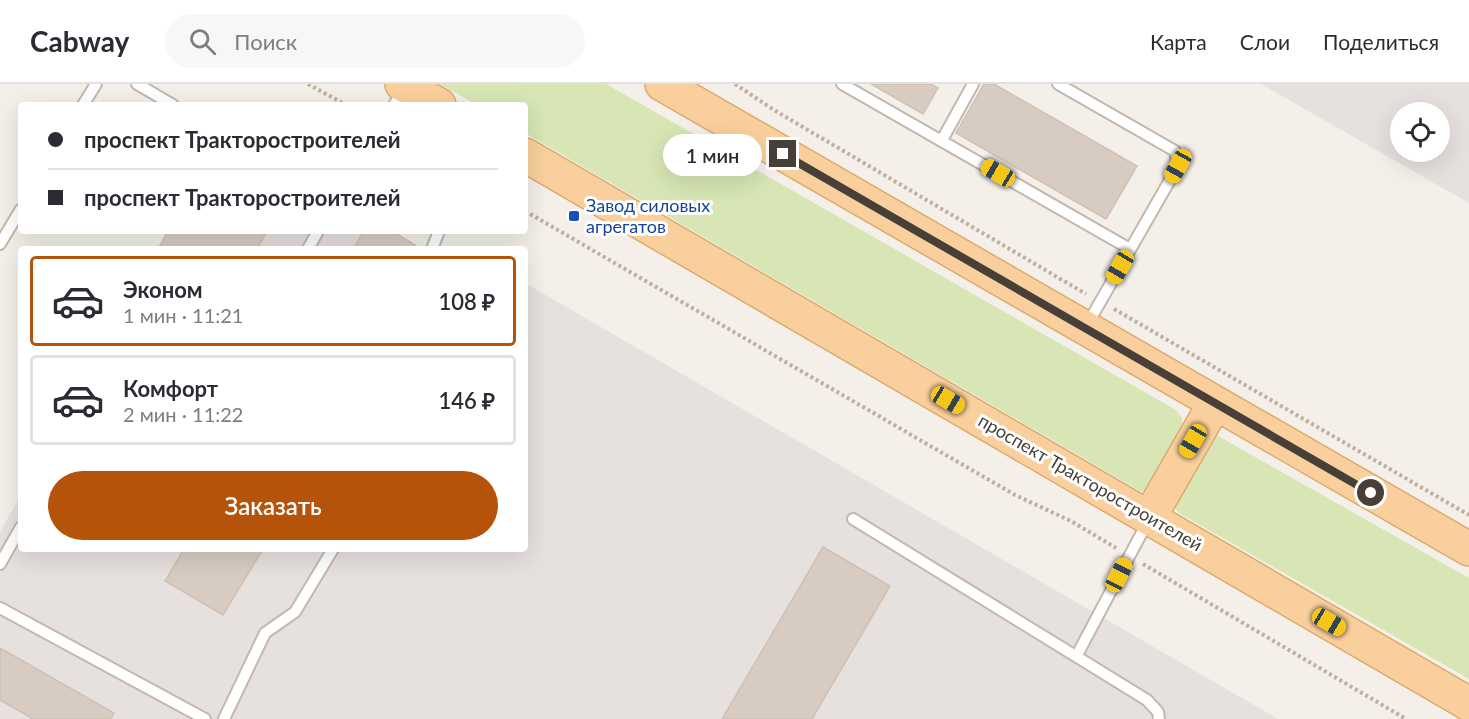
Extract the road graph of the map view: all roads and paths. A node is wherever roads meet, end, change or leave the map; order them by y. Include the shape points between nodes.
1 (96, 84) edge
2 (137, 84) edge
3 (309, 84) edge
4 (662, 84) edge
5 (735, 84) edge
6 (842, 84) edge
7 (974, 84) edge
8 (1058, 84) edge
9 (401, 92) edge
10 (85, 102) edge
11 (168, 102) edge
12 (341, 102) edge
13 (430, 102) edge
14 (942, 140) junction
15 (528, 157) edge
16 (528, 213) edge
17 (18, 214) edge
18 (0, 244) edge
19 (1130, 249) junction
20 (1081, 291) dead end
21 (1112, 308) dead end
22 (1085, 327) junction
23 (1215, 403) junction
24 (1469, 514) edge
25 (1149, 518) junction
26 (854, 519) dead end
27 (18, 532) edge
28 (1469, 549) edge
29 (331, 552) edge
30 (1123, 552) dead end
31 (0, 564) edge
32 (1147, 566) dead end
33 (0, 608) edge
34 (1077, 655) junction
35 (1469, 704) edge
36 (206, 719) edge
37 (224, 719) edge
38 (1159, 719) edge
39 (1406, 719) edge

1 - 10 lane
2 - 11 lane
3 - 12 path
4 - 22 main road
5 - 20 path
6 - 14 lane
7 - 14 lane
8 - 19 lane via 1175,151 1178,166
9 - 13 main road
14 - 19 lane
15 - 25 main road, проспект Тракторостроителей
16 - 30 path via 1015,495 1071,521
17 - 18 lane
19 - 22 lane
21 - 24 path
22 - 23 main road
23 - 25 main road
23 - 28 main road
25 - 34 lane
25 - 35 main road, проспект Тракторостроителей
26 - 34 lane
27 - 31 lane
29 - 37 lane via 295,612 265,633
32 - 39 path
33 - 36 lane
34 - 38 lane via 1147,700

